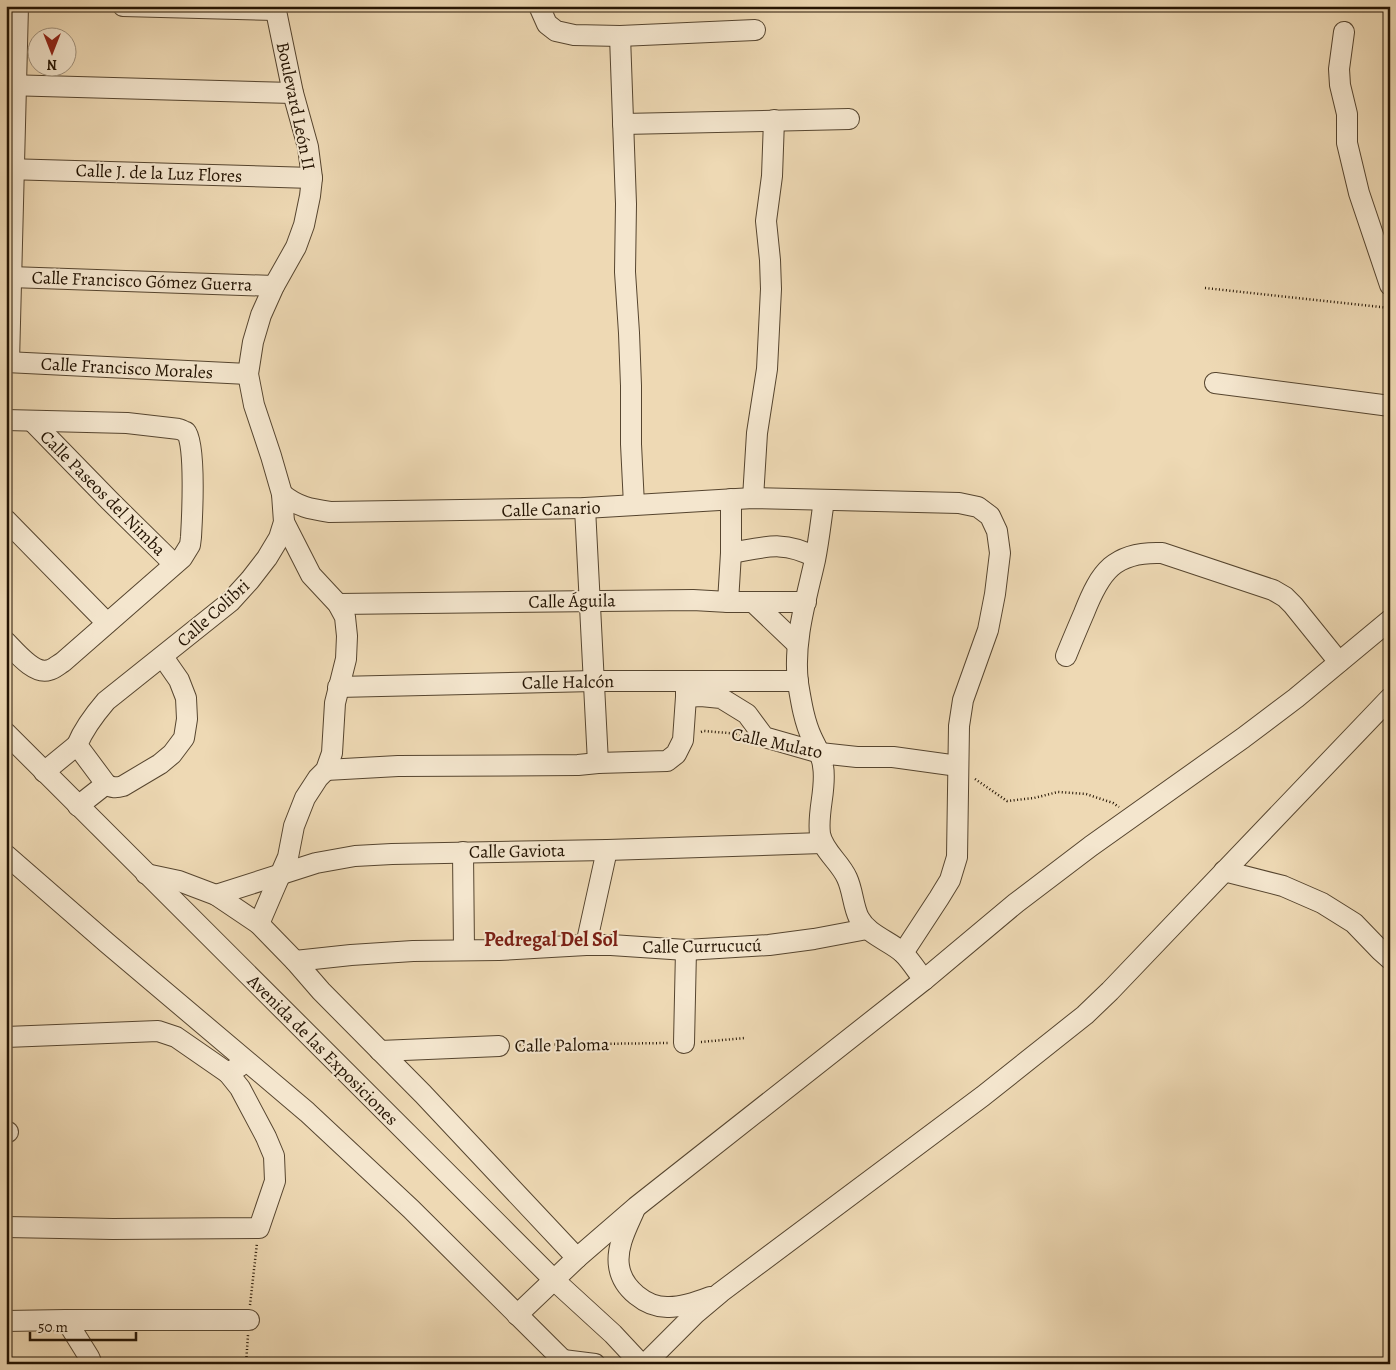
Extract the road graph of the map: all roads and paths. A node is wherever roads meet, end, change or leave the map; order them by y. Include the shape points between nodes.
1 (18, 6) edge
2 (122, 6) edge
3 (539, 6) edge
4 (275, 8) edge
5 (755, 30) dead end
6 (1344, 32) dead end
7 (620, 36) junction
8 (11, 85) edge
9 (293, 93) junction
10 (848, 119) dead end
11 (774, 120) junction
12 (623, 124) junction
13 (10, 169) edge
14 (312, 178) junction
15 (10, 277) junction
16 (1390, 285) edge
17 (274, 286) junction
18 (1205, 288) dead end
19 (1390, 308) edge
20 (8, 362) edge
21 (248, 374) junction
22 (1215, 382) dead end
23 (1390, 406) edge
24 (6, 420) edge
25 (32, 421) junction
26 (282, 494) junction
27 (753, 498) junction
28 (731, 499) junction
29 (824, 500) junction
30 (634, 505) junction
31 (585, 508) junction
32 (6, 520) edge
33 (284, 522) junction
34 (731, 553) junction
35 (816, 557) junction
36 (174, 564) junction
37 (591, 601) junction
38 (728, 602) junction
39 (753, 602) junction
40 (806, 602) junction
41 (338, 604) junction
42 (1390, 620) edge
43 (107, 623) junction
44 (6, 642) edge
45 (797, 644) junction
46 (1066, 656) dead end
47 (163, 657) junction
48 (1339, 662) junction
49 (594, 681) junction
50 (798, 681) junction
51 (338, 687) junction
52 (686, 689) junction
53 (1390, 698) edge
54 (6, 734) edge
55 (764, 737) junction
56 (683, 740) junction
57 (77, 745) junction
58 (820, 754) junction
59 (598, 763) junction
60 (958, 766) junction
61 (326, 770) junction
62 (44, 772) junction
63 (106, 784) junction
64 (78, 806) junction
65 (1132, 817) junction
66 (822, 843) junction
67 (608, 850) junction
68 (463, 852) junction
69 (8, 860) edge
70 (1224, 871) junction
71 (146, 874) junction
72 (280, 875) junction
73 (216, 895) junction
74 (260, 924) junction
75 (867, 929) junction
76 (586, 945) junction
77 (464, 950) junction
78 (686, 950) junction
79 (903, 953) junction
80 (1390, 959) edge
81 (295, 961) junction
82 (924, 980) junction
83 (6, 1037) edge
84 (745, 1038) dead end
85 (684, 1043) junction
86 (499, 1046) joint
87 (380, 1051) junction
88 (248, 1062) junction
89 (228, 1073) junction
90 (636, 1206) junction
91 (6, 1227) edge
92 (259, 1228) junction
93 (577, 1258) junction
94 (554, 1280) junction
95 (721, 1292) junction
96 (517, 1315) junction
97 (66, 1320) junction
98 (249, 1320) junction
99 (6, 1321) edge
100 (565, 1362) edge
101 (92, 1364) edge
102 (246, 1364) edge
103 (596, 1364) edge
104 (641, 1364) edge
105 (645, 1364) edge

1 - 8 street
2 - 4 street
3 - 7 street via 548,24 556,31 574,35
4 - 9 street, Boulevard León II
5 - 7 street
6 - 16 street via 1339,69 1347,114 1347,143 1359,193
7 - 12 street
8 - 9 street
8 - 13 street
9 - 14 street, Boulevard León II via 308,147
10 - 11 street
11 - 12 street
11 - 27 street via 766,221 771,289 767,369 757,433
12 - 30 street
13 - 14 street, Calle J. de la Luz Flores
13 - 15 street
14 - 17 street, Boulevard León II via 296,247
15 - 17 street, Calle Francisco Gómez Guerra
15 - 20 street
17 - 21 street, Boulevard León II via 253,342
18 - 19 path
20 - 21 street, Calle Francisco Morales
21 - 26 street, Calle Colibri via 254,405
22 - 23 street
24 - 25 street
25 - 36 street, Calle Paseos del Nimba
25 - 36 street via 154,425 186,432 192,452 191,537 187,551
26 - 31 street, Calle Canario via 302,507 330,512
26 - 33 street, Calle Colibri
27 - 28 street, Calle Canario
27 - 29 street, Calle Canario
28 - 30 street, Calle Canario
28 - 34 street
29 - 35 street
29 - 60 street, Calle Canario via 959,503 978,508 990,516 997,531 1000,553 995,594 988,630 963,700
30 - 31 street, Calle Canario
31 - 37 street
32 - 43 street
33 - 41 street via 311,575
33 - 47 street, Calle Colibri via 279,538 250,580 230,602
34 - 35 street via 778,546 792,547
34 - 38 street
35 - 40 street
36 - 43 street
37 - 38 street, Calle Águila
37 - 41 street, Calle Águila
37 - 49 street
38 - 39 street, Calle Águila
39 - 40 street, Calle Águila
39 - 45 street
40 - 45 street
41 - 51 street via 345,618 347,636 346,659
42 - 48 street
43 - 44 street via 63,662 49,670 29,665
45 - 50 street
46 - 48 street via 1099,580 1119,561 1147,552 1162,553 1273,590 1293,605
47 - 57 street, Calle Colibri via 106,701 89,722
47 - 63 street via 180,680 186,698 184,738 160,764 124,786 117,788
48 - 65 street via 1296,698
49 - 51 street, Calle Halcón
49 - 52 street, Calle Halcón
49 - 59 street
50 - 52 street, Calle Halcón
50 - 58 street via 806,722
51 - 61 street via 334,703 332,753
52 - 55 street via 701,696 721,698 747,714
52 - 56 street
53 - 70 street
54 - 62 street, Avenida de las Exposiciones
55 - 56 path, Calle Mulato via 704,731
55 - 58 street, Calle Mulato
56 - 59 street via 676,754 667,762
57 - 62 street
57 - 63 street
58 - 60 street, Calle Mulato via 893,757
58 - 66 street via 824,765 820,816
59 - 61 street
60 - 65 path via 1007,801 1058,792 1086,794 1112,803
60 - 79 street via 957,857 950,880
61 - 72 street via 305,798
62 - 64 street, Avenida de las Exposiciones
63 - 64 street
64 - 71 street, Avenida de las Exposiciones
65 - 82 street via 1016,903
66 - 67 street, Calle Gaviota
66 - 75 street via 847,878 859,919
67 - 68 street, Calle Gaviota
67 - 76 street
68 - 72 street, Calle Gaviota via 355,856 316,863
68 - 77 street
69 - 88 street
70 - 80 street via 1283,886 1322,903 1354,922
70 - 95 street via 1104,997 1056,1038
71 - 73 street via 179,881
71 - 94 street, Avenida de las Exposiciones
72 - 73 street, Calle Gaviota
72 - 74 street
73 - 74 street
74 - 81 street
75 - 78 street, Calle Currucucú via 768,945
75 - 79 street
76 - 77 street, Calle Currucucú
76 - 78 street, Calle Currucucú
77 - 81 street, Calle Currucucú via 360,954
78 - 85 street
79 - 82 street
81 - 87 street
82 - 90 street
83 - 89 street via 158,1031 176,1036
84 - 85 path, Calle Paloma
85 - 86 path, Calle Paloma
86 - 87 street, Calle Paloma
87 - 93 street
88 - 89 street
88 - 96 street via 404,1203
89 - 92 street via 240,1088 274,1156 275,1181
90 - 93 street
90 - 95 street via 625,1230 618,1265 622,1279 630,1289 653,1304 667,1307 698,1302
91 - 92 street
92 - 98 path
93 - 94 street
94 - 96 street
94 - 104 street, Avenida de las Exposiciones
95 - 105 street
96 - 100 street
97 - 98 street
97 - 99 street
97 - 101 street
98 - 102 path
100 - 103 street

